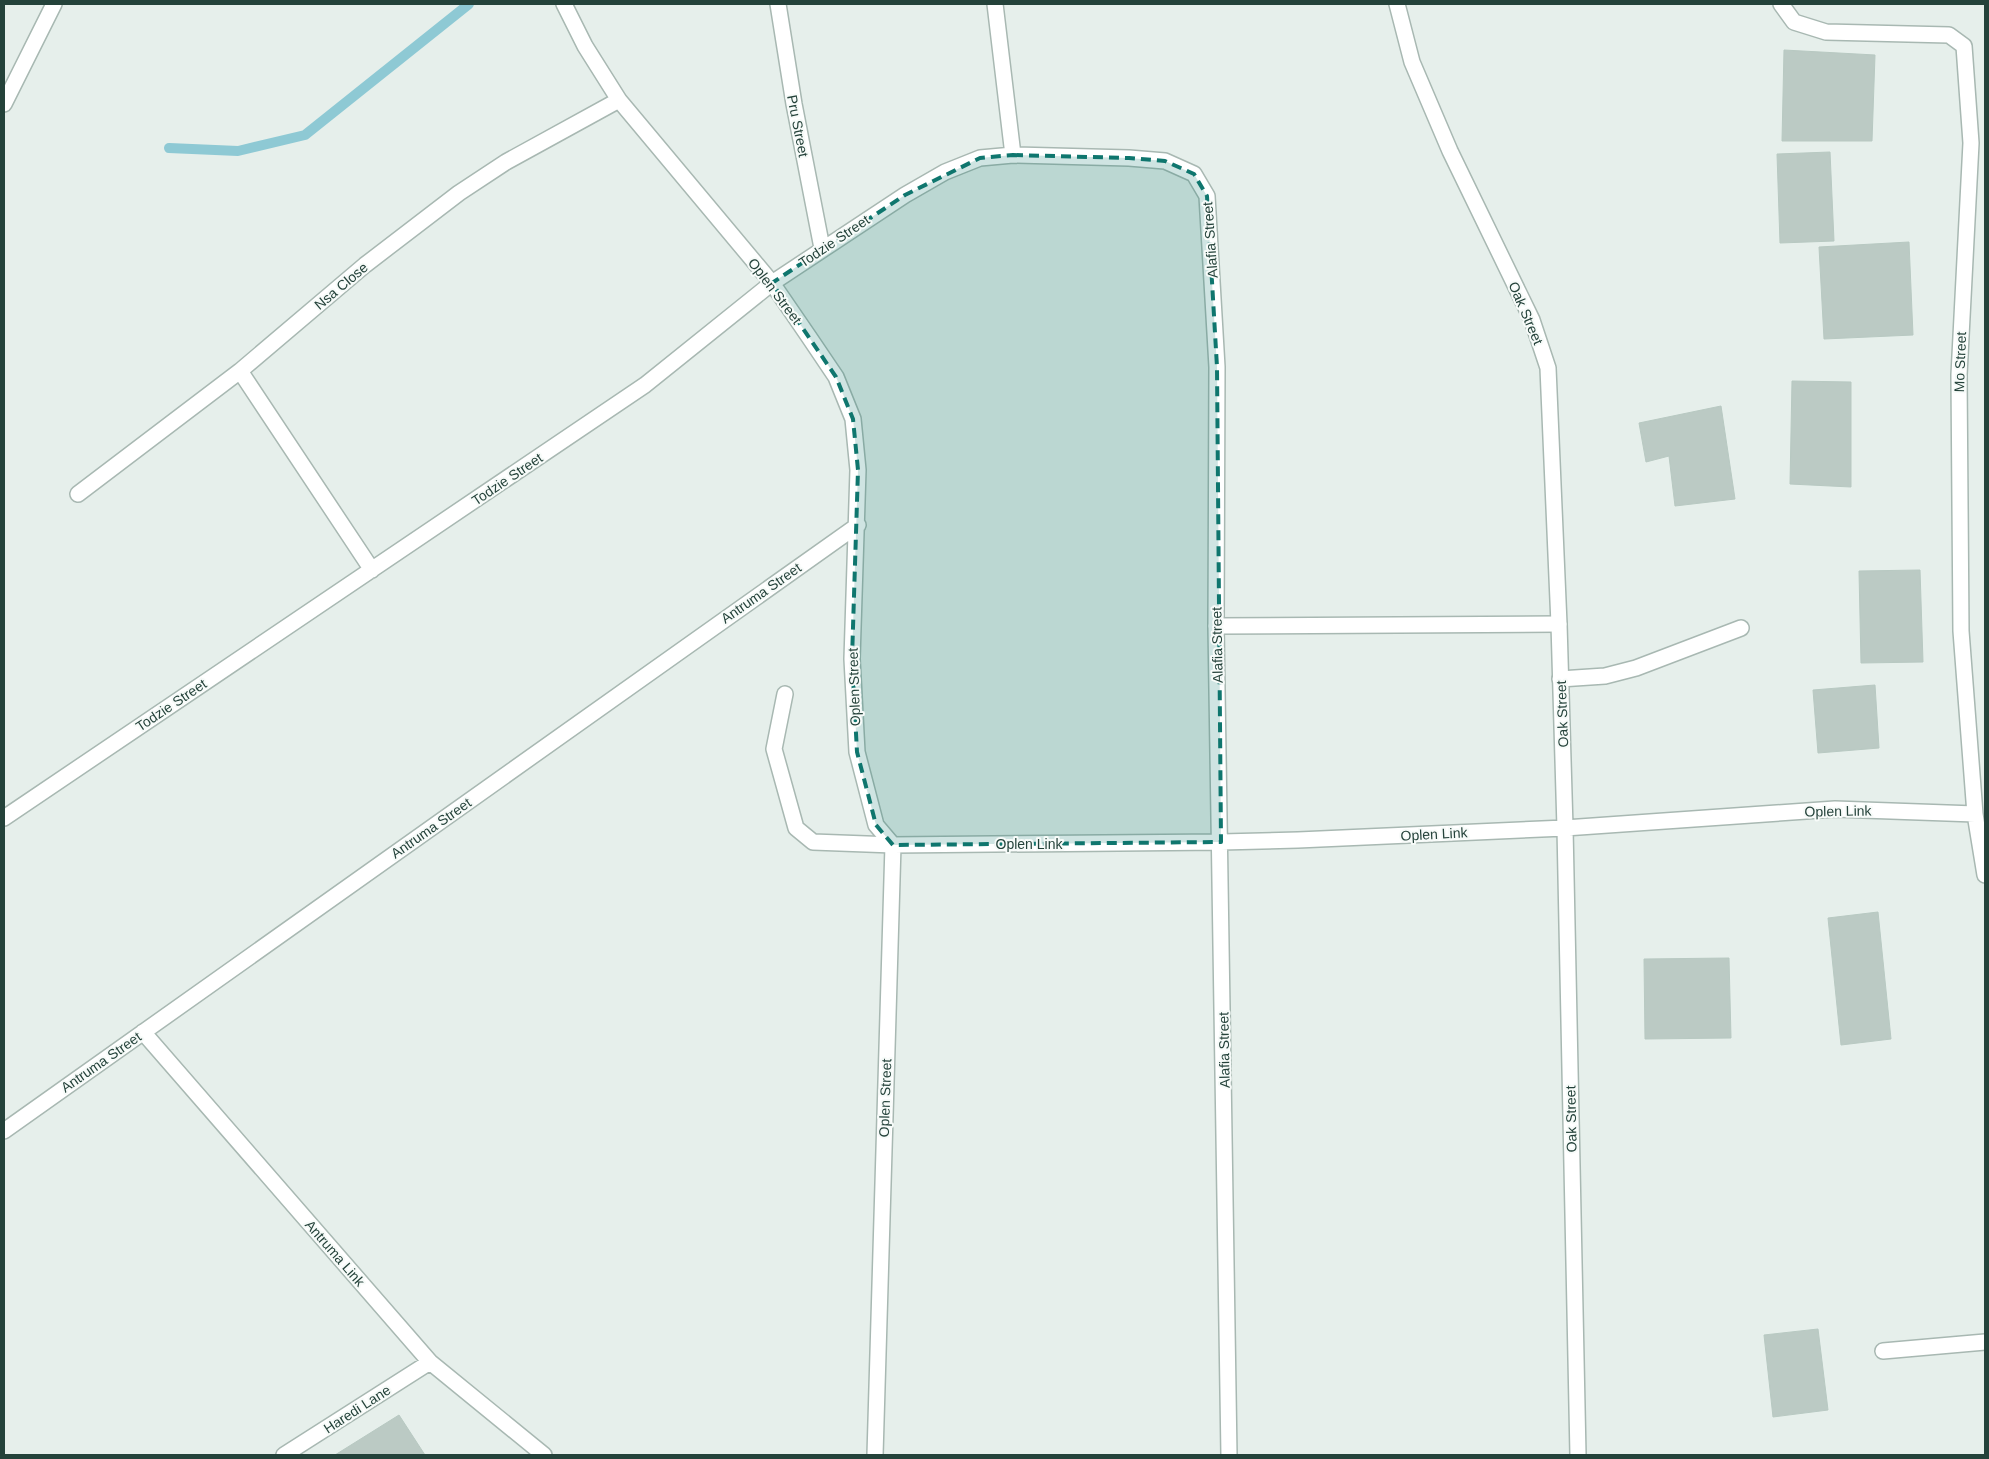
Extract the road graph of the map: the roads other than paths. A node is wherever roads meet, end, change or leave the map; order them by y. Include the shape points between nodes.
1 (54, 4) edge
2 (564, 4) edge
3 (778, 4) edge
4 (995, 4) edge
5 (1397, 4) edge
6 (1780, 4) edge
7 (619, 100) junction
8 (4, 104) edge
9 (1013, 155) junction
10 (822, 248) junction
11 (772, 283) junction
12 (240, 371) junction
13 (78, 494) dead end
14 (858, 524) junction
15 (372, 570) junction
16 (1559, 624) junction
17 (1216, 626) junction
18 (1741, 628) dead end
19 (1560, 679) junction
20 (785, 694) dead end
21 (1975, 814) junction
22 (4, 818) edge
23 (1565, 828) junction
24 (1221, 842) junction
25 (893, 845) junction
26 (1985, 875) edge
27 (143, 1032) junction
28 (4, 1131) edge
29 (1985, 1342) edge
30 (1883, 1351) dead end
31 (430, 1362) junction
32 (284, 1455) edge
33 (544, 1455) edge
34 (875, 1455) edge
35 (1229, 1455) edge
36 (1578, 1455) edge

1 - 8 street
2 - 7 street, Oplen Street
3 - 10 street, Pru Street
4 - 9 street
5 - 16 street, Oak Street via 1412,62 1450,151 1532,320 1548,368
6 - 21 street, Mo Street via 1794,22 1826,32 1949,35 1964,46 1971,143 1959,375 1962,631
7 - 11 street, Oplen Street
7 - 12 street, Nsa Close via 506,162 459,193 366,265
9 - 10 street, Todzie Street via 980,158 945,172
9 - 17 street, Alafia Street via 1165,161 1194,174 1207,196 1218,366
10 - 11 street, Todzie Street
11 - 14 street, Oplen Street via 836,376 853,419 858,470
11 - 15 street, Todzie Street via 645,385
12 - 13 street, Nsa Close
12 - 15 street
14 - 25 street, Oplen Street via 852,659 857,752 876,825
14 - 27 street, Antruma Street
15 - 22 street, Todzie Street
16 - 17 street
16 - 19 street, Oak Street
17 - 24 street, Alafia Street
18 - 19 street via 1636,668 1605,676
19 - 23 street, Oak Street
20 - 25 street, Oplen Link via 774,749 796,828 813,842
21 - 23 street, Oplen Link via 1835,809
21 - 26 street, Mo Street
23 - 24 street, Oplen Link
23 - 36 street, Oak Street
24 - 25 street, Oplen Link
24 - 35 street, Alafia Street
25 - 34 street, Oplen Street
27 - 28 street, Antruma Street
27 - 31 street, Antruma Link
29 - 30 street
31 - 32 street, Haredi Lane
31 - 33 street, Antruma Link

